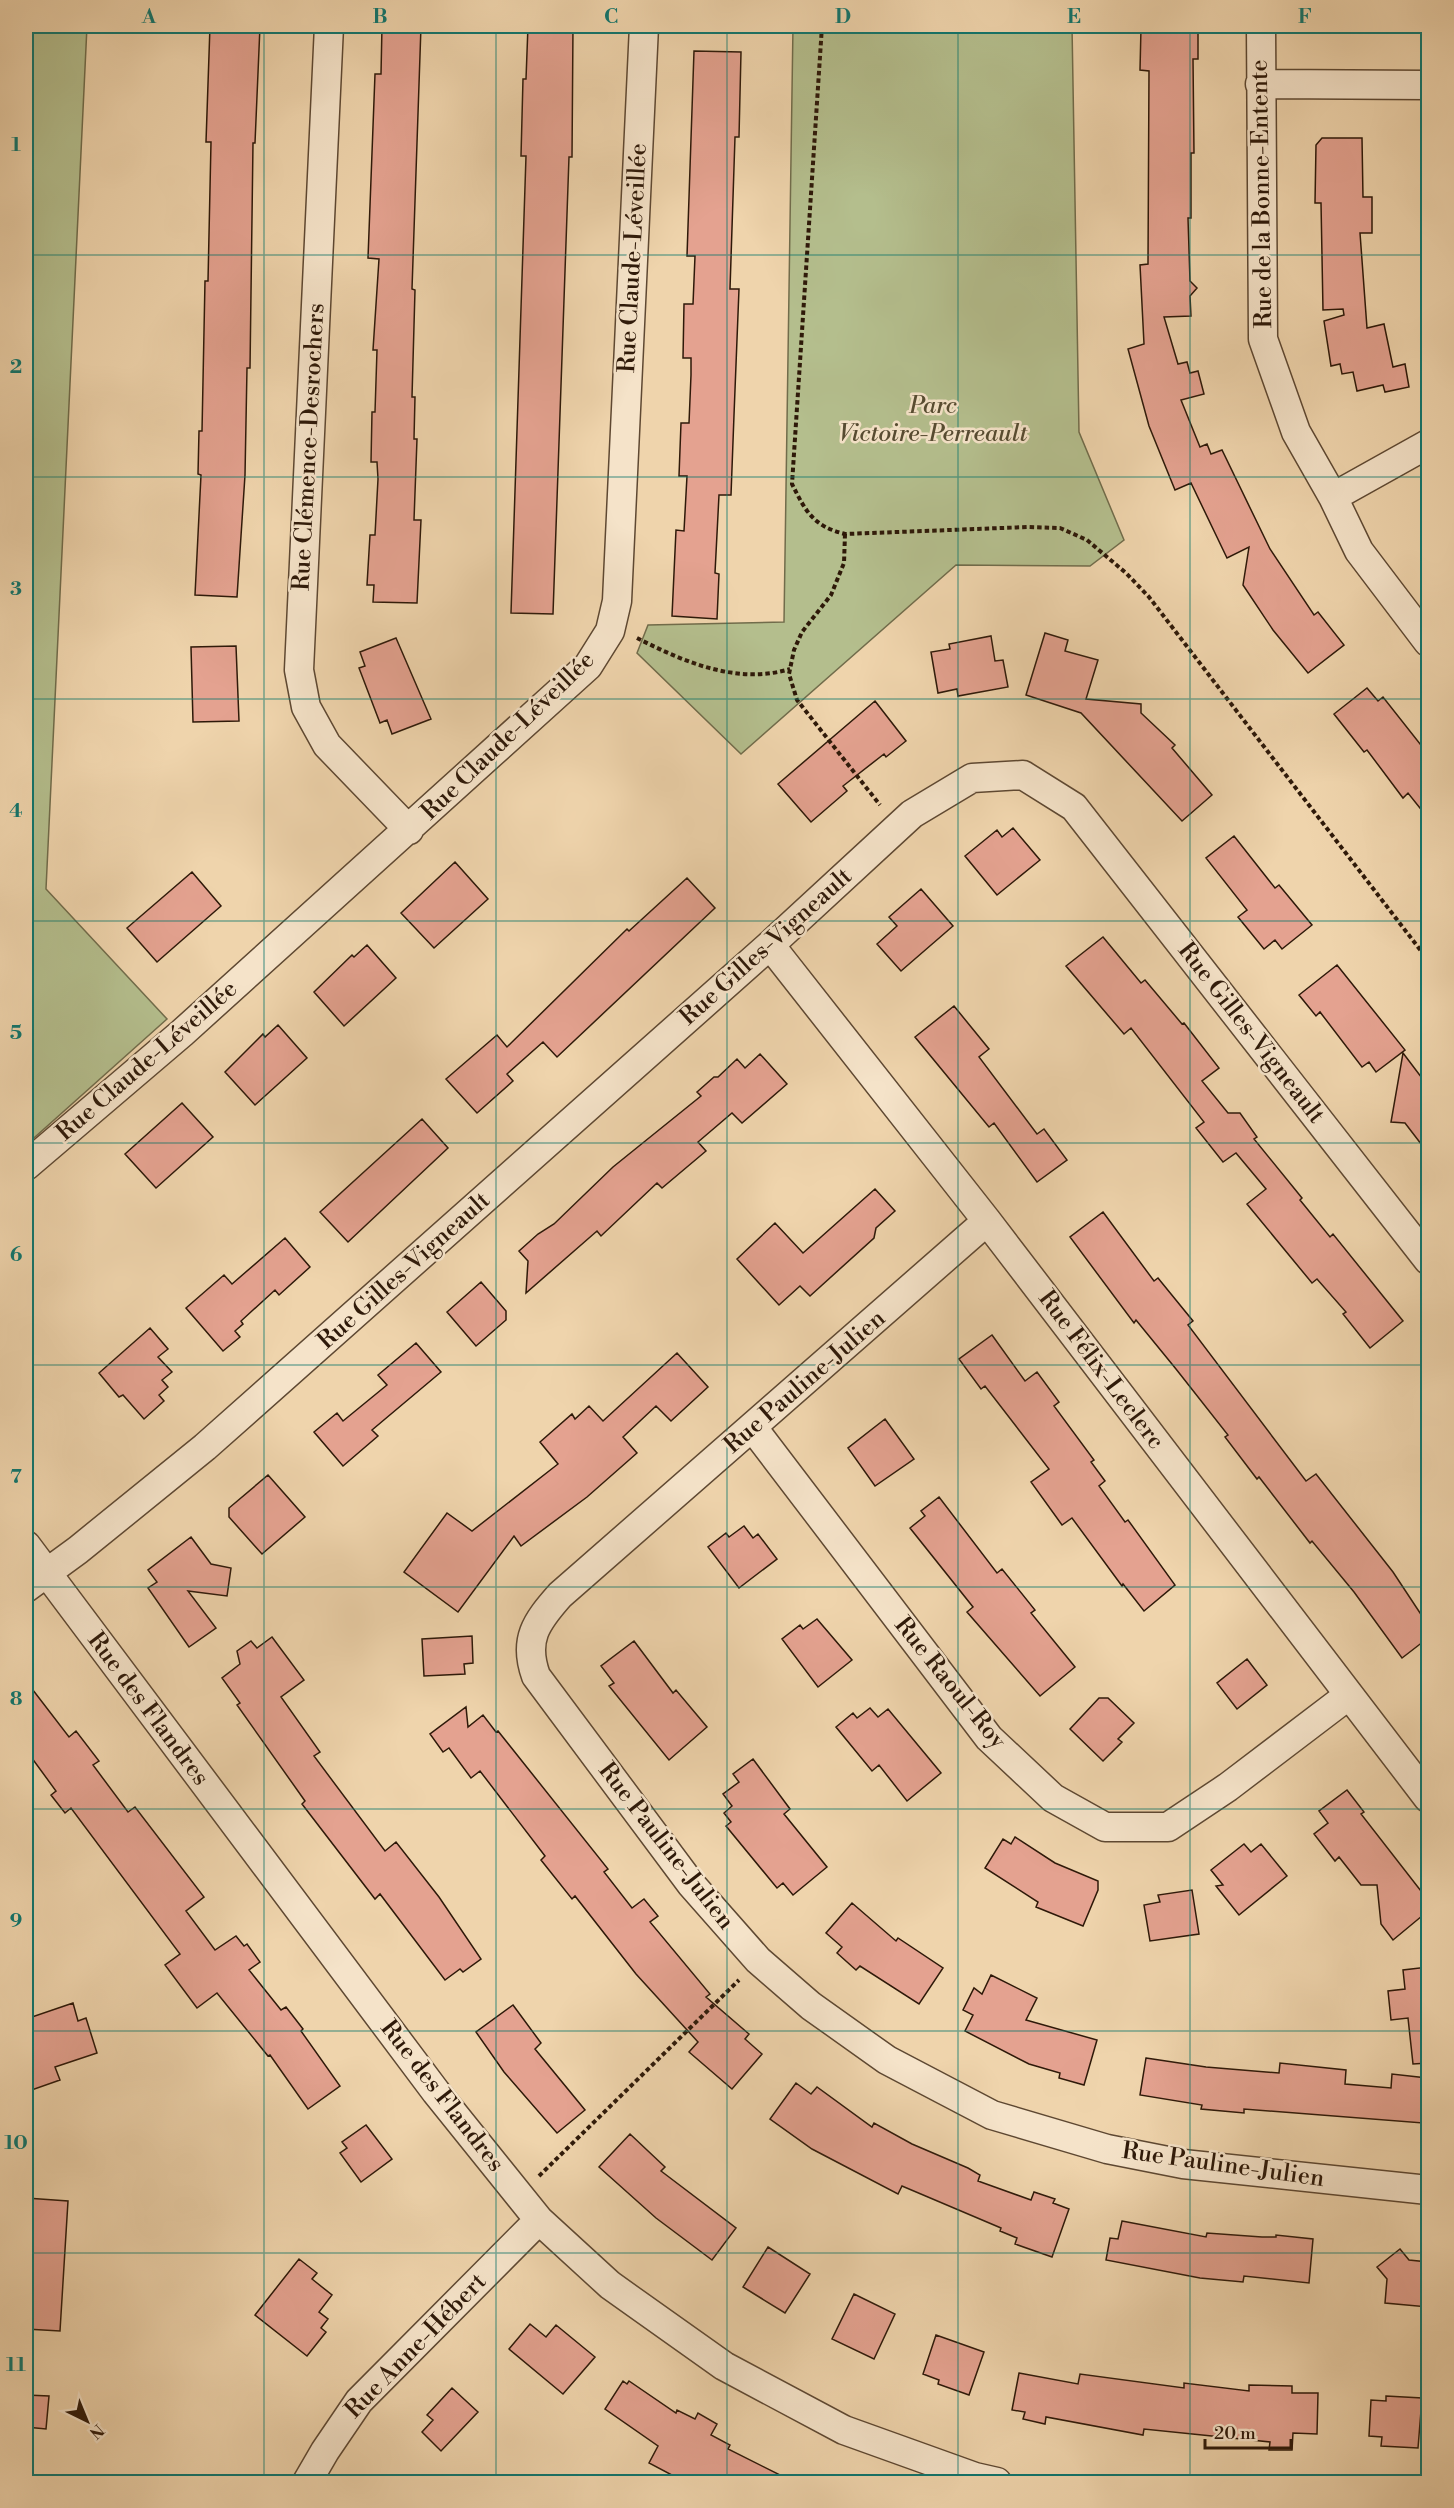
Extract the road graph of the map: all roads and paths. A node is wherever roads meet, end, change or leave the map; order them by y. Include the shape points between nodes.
1 (329, 26) edge
2 (644, 26) edge
3 (822, 26) edge
4 (1261, 26) edge
5 (1260, 84) junction
6 (1428, 85) edge
7 (1428, 444) edge
8 (1333, 497) junction
9 (845, 534) junction
10 (610, 631) junction
11 (1428, 642) edge
12 (790, 669) junction
13 (898, 827) junction
14 (409, 830) junction
15 (770, 945) junction
16 (1428, 960) edge
17 (26, 1166) edge
18 (987, 1221) junction
19 (1428, 1260) edge
20 (753, 1428) junction
21 (26, 1545) edge
22 (36, 1581) edge
23 (1349, 1695) junction
24 (1428, 1798) edge
25 (758, 1960) junction
26 (1428, 2190) edge
27 (520, 2196) junction
28 (539, 2220) junction
29 (307, 2482) edge
30 (997, 2482) edge

1 - 14 street, Rue Clémence-Desrochers via 299,670 306,707 327,745
2 - 10 street, Rue Claude-Léveillée via 617,601
3 - 9 path via 792,484 806,512 825,528
4 - 5 street, Rue de la Bonne-Entente
5 - 6 street
5 - 8 street, Rue de la Bonne-Entente via 1263,339 1296,432
7 - 8 street
8 - 11 street, Rue de la Bonne-Entente via 1359,551
9 - 12 path via 843,563 831,595 802,632
9 - 16 path via 1028,526 1060,528 1088,540 1149,597
10 - 12 path via 638,638 682,661 721,671 772,674
10 - 14 street, Rue Claude-Léveillée via 588,666
12 - 13 path via 797,700
13 - 15 street, Rue Gilles-Vigneault
13 - 19 street, Rue Gilles-Vigneault via 912,814 972,778 1023,775 1074,807
14 - 17 street, Rue Claude-Léveillée via 182,1034
15 - 18 street, Rue Félix-Leclerc
15 - 22 street, Rue Gilles-Vigneault via 205,1447
18 - 20 street, Rue Pauline-Julien
18 - 23 street, Rue Félix-Leclerc
20 - 23 street, Rue Raoul-Roy via 989,1738 1053,1798 1105,1827 1168,1827 1228,1787
20 - 25 street, Rue Pauline-Julien via 561,1595 543,1614 532,1636 529,1656 537,1676 691,1884
21 - 22 street, Rue des Flandres
22 - 27 street, Rue des Flandres
23 - 24 street, Rue Félix-Leclerc
25 - 26 street, Rue Pauline-Julien via 811,2006 887,2060 992,2115 1107,2149 1183,2164
25 - 27 path
27 - 28 street, Rue des Flandres
28 - 29 street, Rue Anne-Hébert via 359,2401
28 - 30 street, Rue des Flandres via 610,2285 724,2366 844,2430

